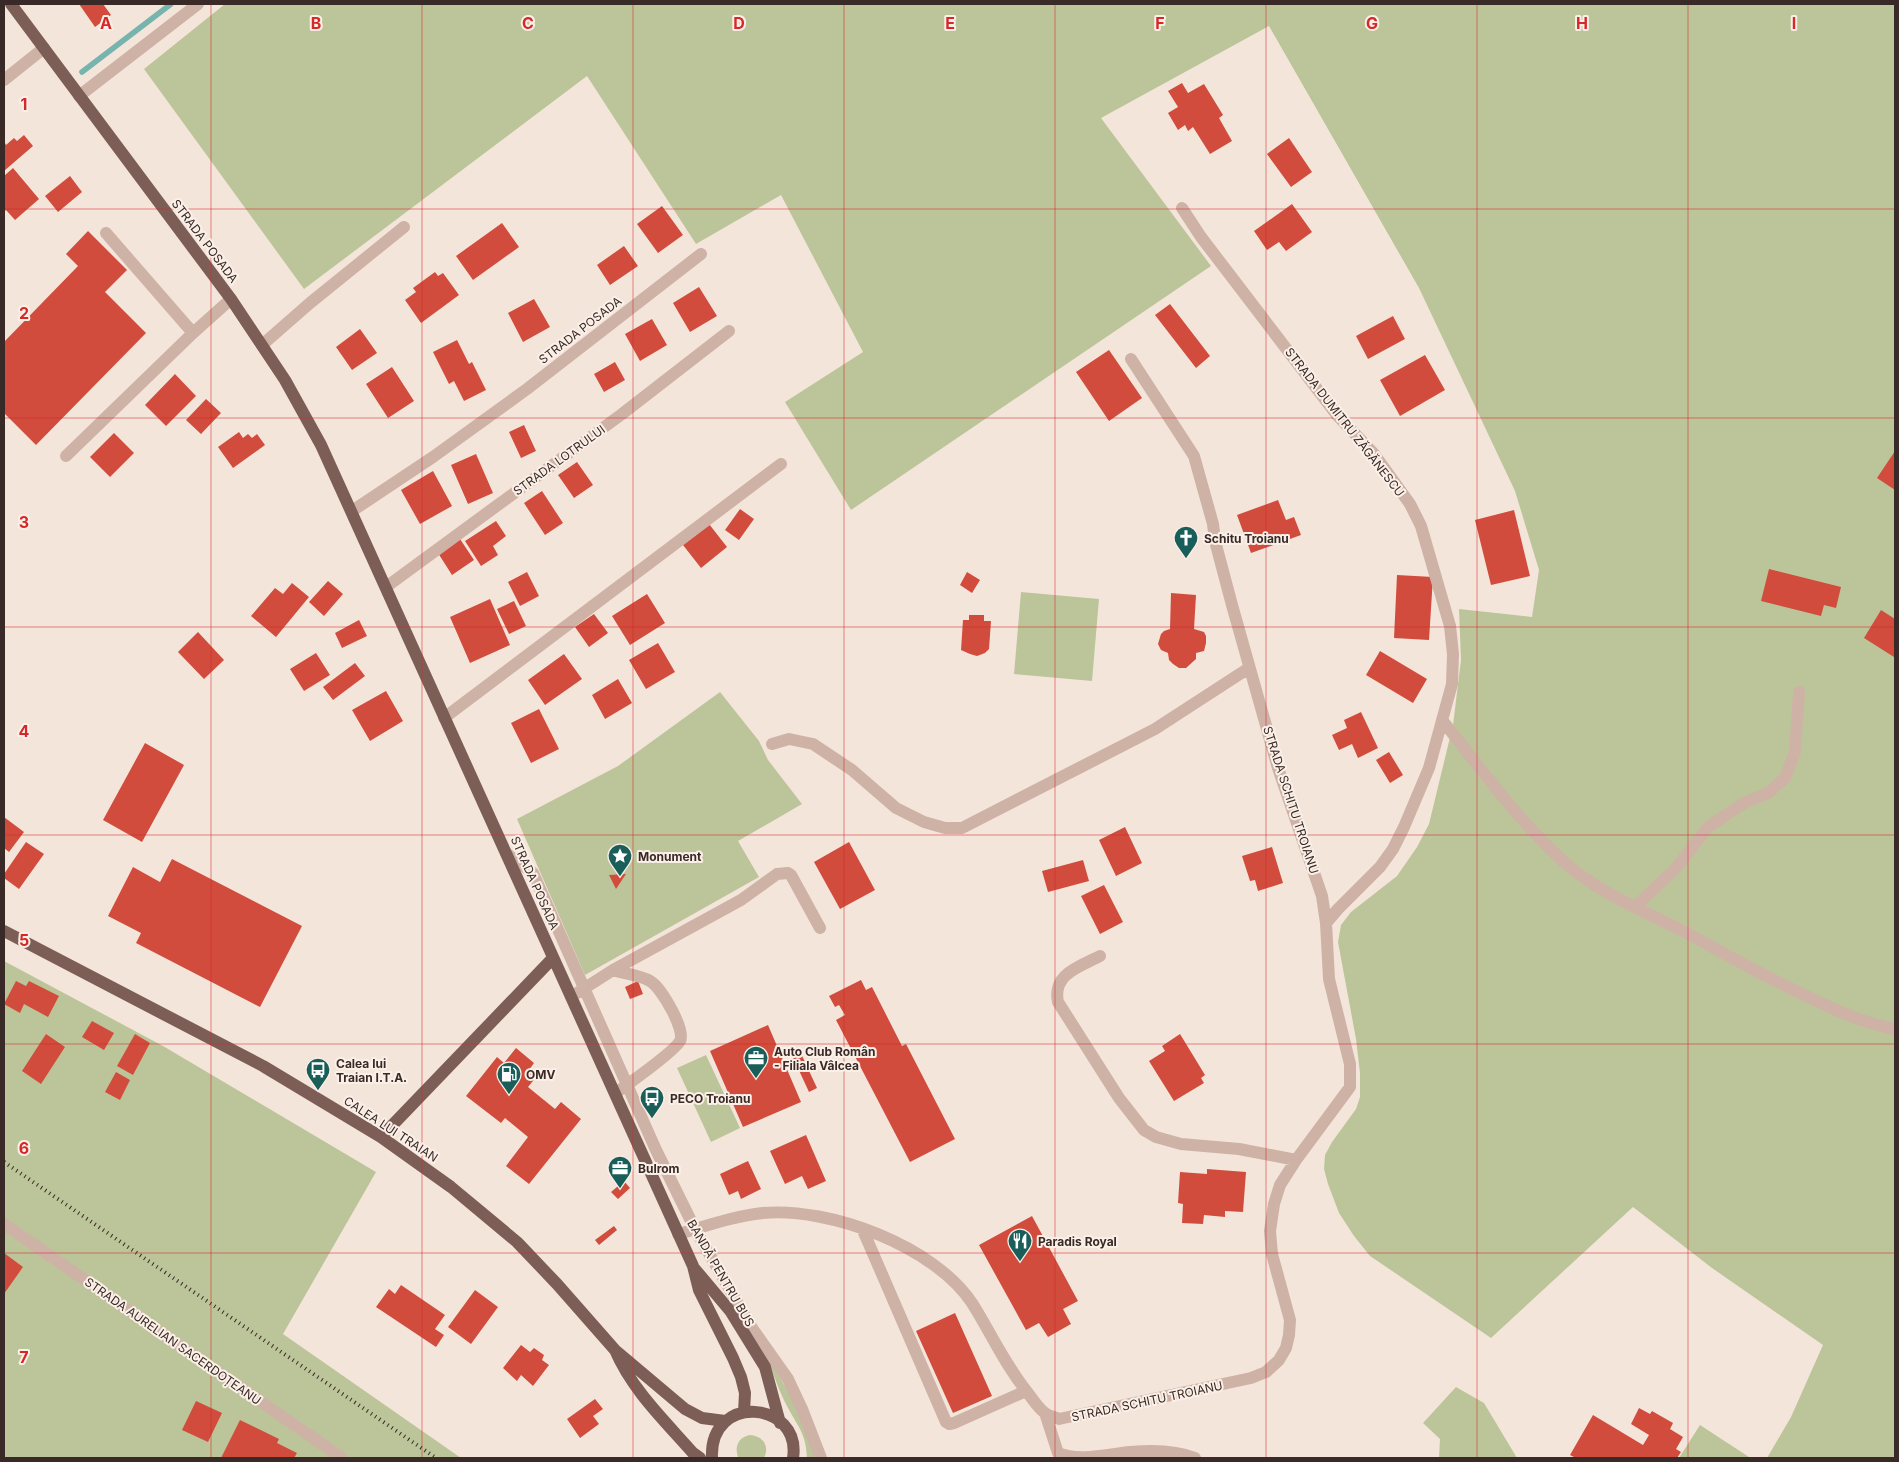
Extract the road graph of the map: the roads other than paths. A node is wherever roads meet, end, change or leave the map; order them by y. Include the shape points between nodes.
1 (11, 4) edge
2 (198, 4) edge
3 (44, 48) junction
4 (4, 80) edge
5 (79, 96) junction
6 (1182, 208) dead end
7 (404, 227) dead end
8 (106, 233) dead end
9 (700, 254) dead end
10 (231, 299) junction
11 (728, 331) dead end
12 (193, 333) junction
13 (262, 345) junction
14 (1131, 360) dead end
15 (66, 456) dead end
16 (781, 464) dead end
17 (352, 511) junction
18 (386, 587) junction
19 (1251, 673) junction
20 (1799, 692) dead end
21 (444, 718) junction
22 (1442, 720) junction
23 (772, 744) dead end
24 (506, 853) junction
25 (1635, 907) junction
26 (1326, 923) junction
27 (820, 928) dead end
28 (4, 931) edge
29 (1100, 956) dead end
30 (553, 958) junction
31 (613, 970) junction
32 (584, 989) junction
33 (571, 998) junction
34 (1895, 1029) edge
35 (627, 1085) junction
36 (614, 1094) junction
37 (381, 1137) junction
38 (1296, 1160) junction
39 (4, 1224) edge
40 (862, 1228) junction
41 (694, 1229) junction
42 (678, 1234) junction
43 (693, 1266) junction
44 (615, 1350) junction
45 (1026, 1391) junction
46 (744, 1412) junction
47 (1046, 1414) junction
48 (725, 1421) junction
49 (780, 1422) junction
50 (342, 1458) edge
51 (700, 1458) edge
52 (712, 1458) edge
53 (792, 1458) edge
54 (821, 1458) edge
55 (1195, 1458) edge

1 - 3 main road, STRADA POSADA
2 - 5 street
3 - 4 street
3 - 5 main road, STRADA POSADA
5 - 10 main road, STRADA POSADA
6 - 22 street, STRADA DUMITRU ZĂGĂNESCU via 1201,238 1337,415 1374,454 1410,504 1421,526 1450,626 1454,654 1452,684
7 - 13 street
8 - 12 street
9 - 17 street, STRADA POSADA via 527,389
10 - 12 street
10 - 13 main road, STRADA POSADA
11 - 18 street, STRADA LOTRULUI via 622,414
12 - 15 street
13 - 17 main road, STRADA POSADA via 321,445
14 - 19 street, STRADA SCHITU TROIANU via 1194,456
16 - 21 street
17 - 18 main road, STRADA POSADA
18 - 21 main road, STRADA POSADA
19 - 23 street via 1155,729 962,828 945,828 924,822 896,808 852,770 813,744 789,740
19 - 26 street, STRADA SCHITU TROIANU via 1278,768 1322,896
20 - 25 street via 1795,752 1785,778 1768,794 1744,803 1708,827 1677,866
21 - 24 main road, STRADA POSADA
22 - 25 street via 1509,803 1563,861 1597,887
22 - 26 street via 1429,768 1392,849 1380,867
24 - 30 main road, STRADA POSADA
24 - 32 street, BANDĂ PENTRU BUS via 533,873
25 - 34 street via 1836,1010 1870,1024
26 - 38 street, STRADA SCHITU TROIANU via 1329,979 1350,1064 1350,1087
27 - 31 street via 791,875 777,874 741,900
28 - 37 main road, CALEA LUI TRAIAN via 263,1066
29 - 38 street via 1060,980 1056,992 1058,1002 1119,1098 1144,1130 1182,1144
30 - 33 main road, STRADA POSADA
30 - 37 main road
31 - 32 street
31 - 35 street via 655,985 681,1033 678,1044
32 - 33 street
32 - 35 street, BANDĂ PENTRU BUS
33 - 36 main road, STRADA POSADA
35 - 36 street
35 - 41 street, BANDĂ PENTRU BUS
36 - 42 main road, STRADA POSADA
37 - 44 main road, CALEA LUI TRAIAN via 444,1181 517,1242
38 - 47 street, STRADA SCHITU TROIANU via 1280,1185 1270,1231 1290,1320 1286,1348 1279,1360 1266,1372 1251,1378 1077,1416 1059,1419
39 - 50 street, STRADA AURELIAN SACERDOȚEANU
40 - 41 street via 835,1219 790,1213 754,1215
40 - 45 street via 928,1261 959,1286
40 - 45 street via 946,1422 954,1423
41 - 42 street
41 - 54 street, BANDĂ PENTRU BUS via 752,1328 788,1379
42 - 43 main road, STRADA POSADA
43 - 46 main road, STRADA POSADA via 699,1290 741,1377 745,1393
43 - 49 main road, STRADA POSADA via 731,1312 765,1367
44 - 48 main road, CALEA LUI TRAIAN via 685,1409 702,1418
44 - 51 main road, CALEA LUI TRAIAN via 636,1388
45 - 47 street
46 - 48 main road
46 - 49 main road via 763,1412
47 - 55 street via 1058,1453 1064,1456 1089,1457 1149,1450
48 - 52 main road via 712,1444
49 - 53 main road, STRADA POSADA via 791,1438

